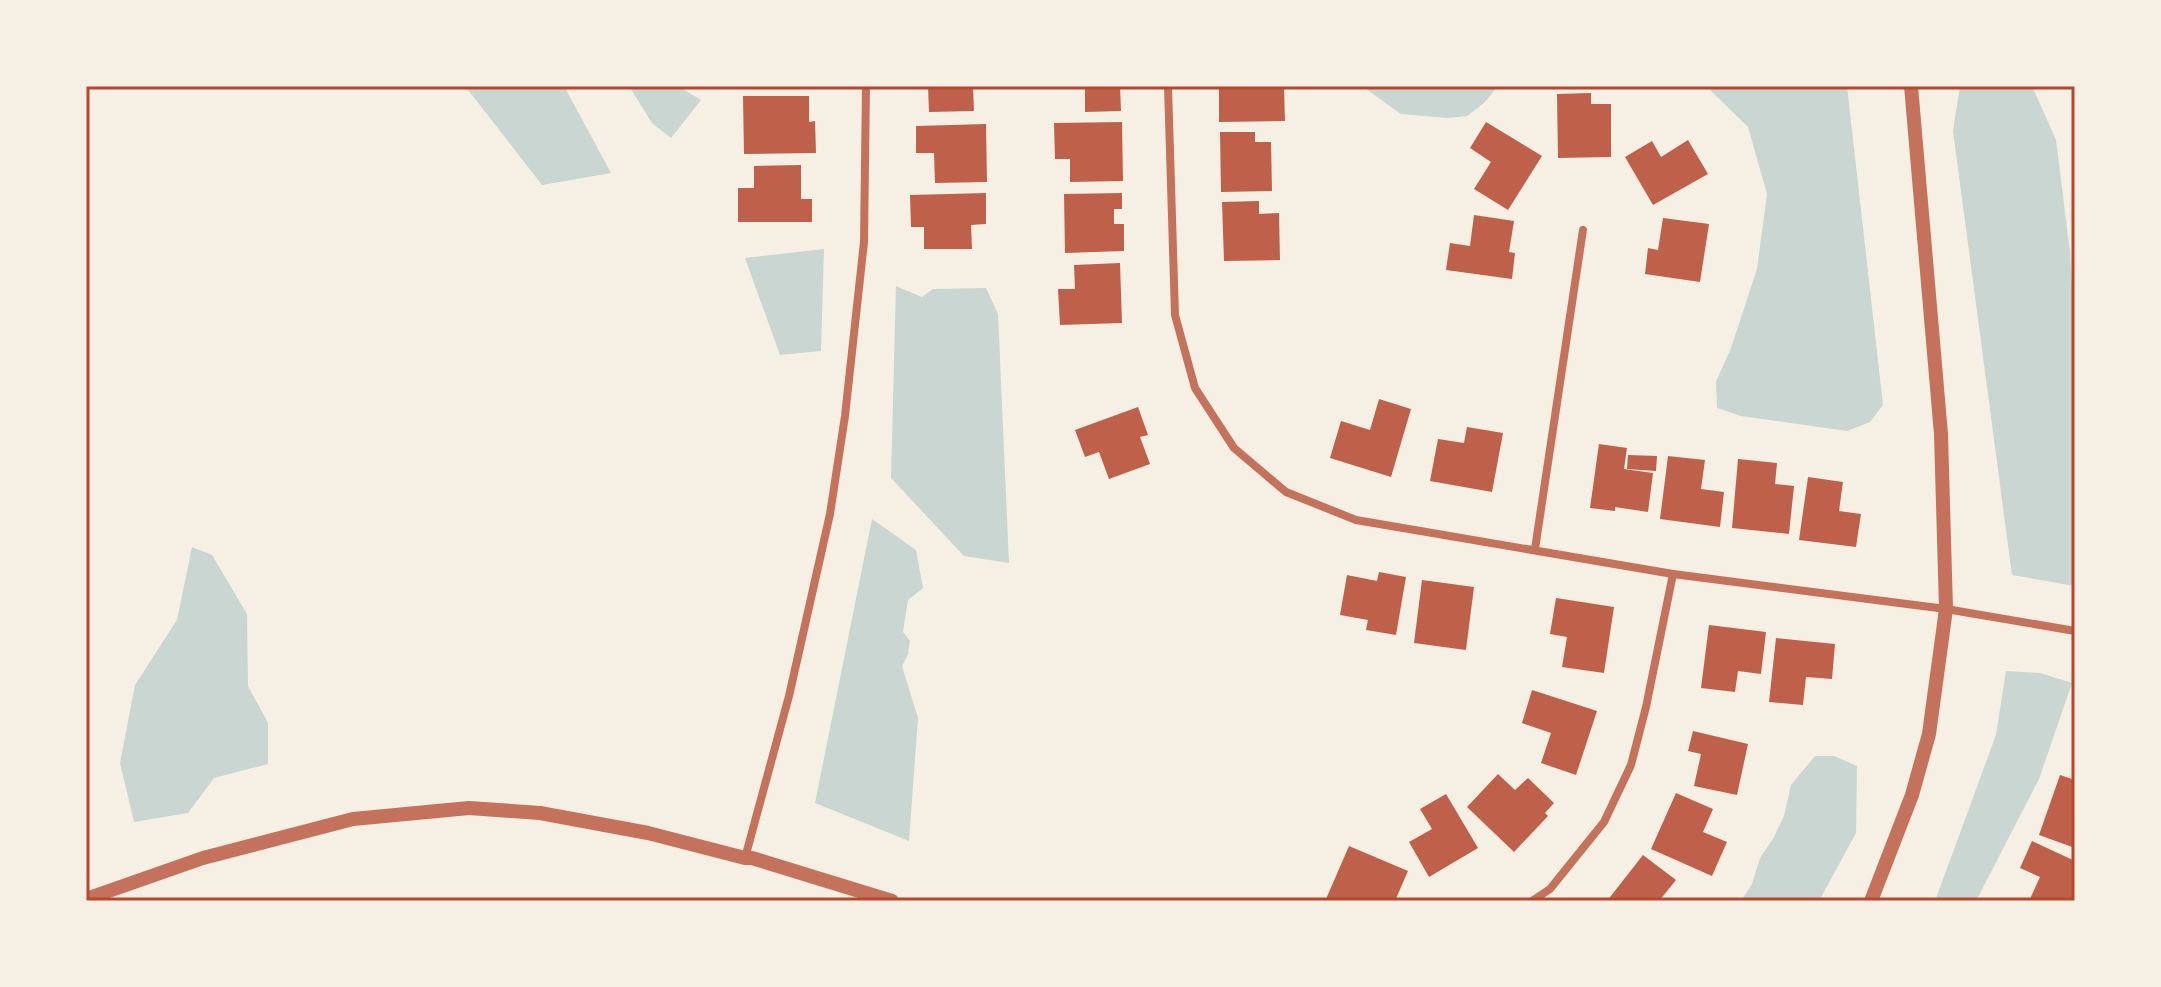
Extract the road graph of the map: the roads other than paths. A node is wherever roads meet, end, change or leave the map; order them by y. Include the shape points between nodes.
1 (866, 86) edge
2 (1168, 86) edge
3 (1911, 86) edge
4 (1583, 230) dead end
5 (1535, 549) junction
6 (1673, 574) junction
7 (1946, 609) junction
8 (2075, 631) edge
9 (745, 858) junction
10 (86, 899) edge
11 (892, 901) edge
12 (1532, 901) edge
13 (1871, 901) edge

1 - 9 street via 864,242 835,486 789,696
2 - 5 street via 1175,315 1195,388 1234,448 1286,492 1356,520
3 - 7 street via 1941,434
4 - 5 street
5 - 6 street
6 - 7 street
6 - 12 street via 1631,765 1604,822 1550,889
7 - 8 street
7 - 13 street via 1929,734
9 - 10 street via 556,815 469,808 353,819 203,858
9 - 11 street

